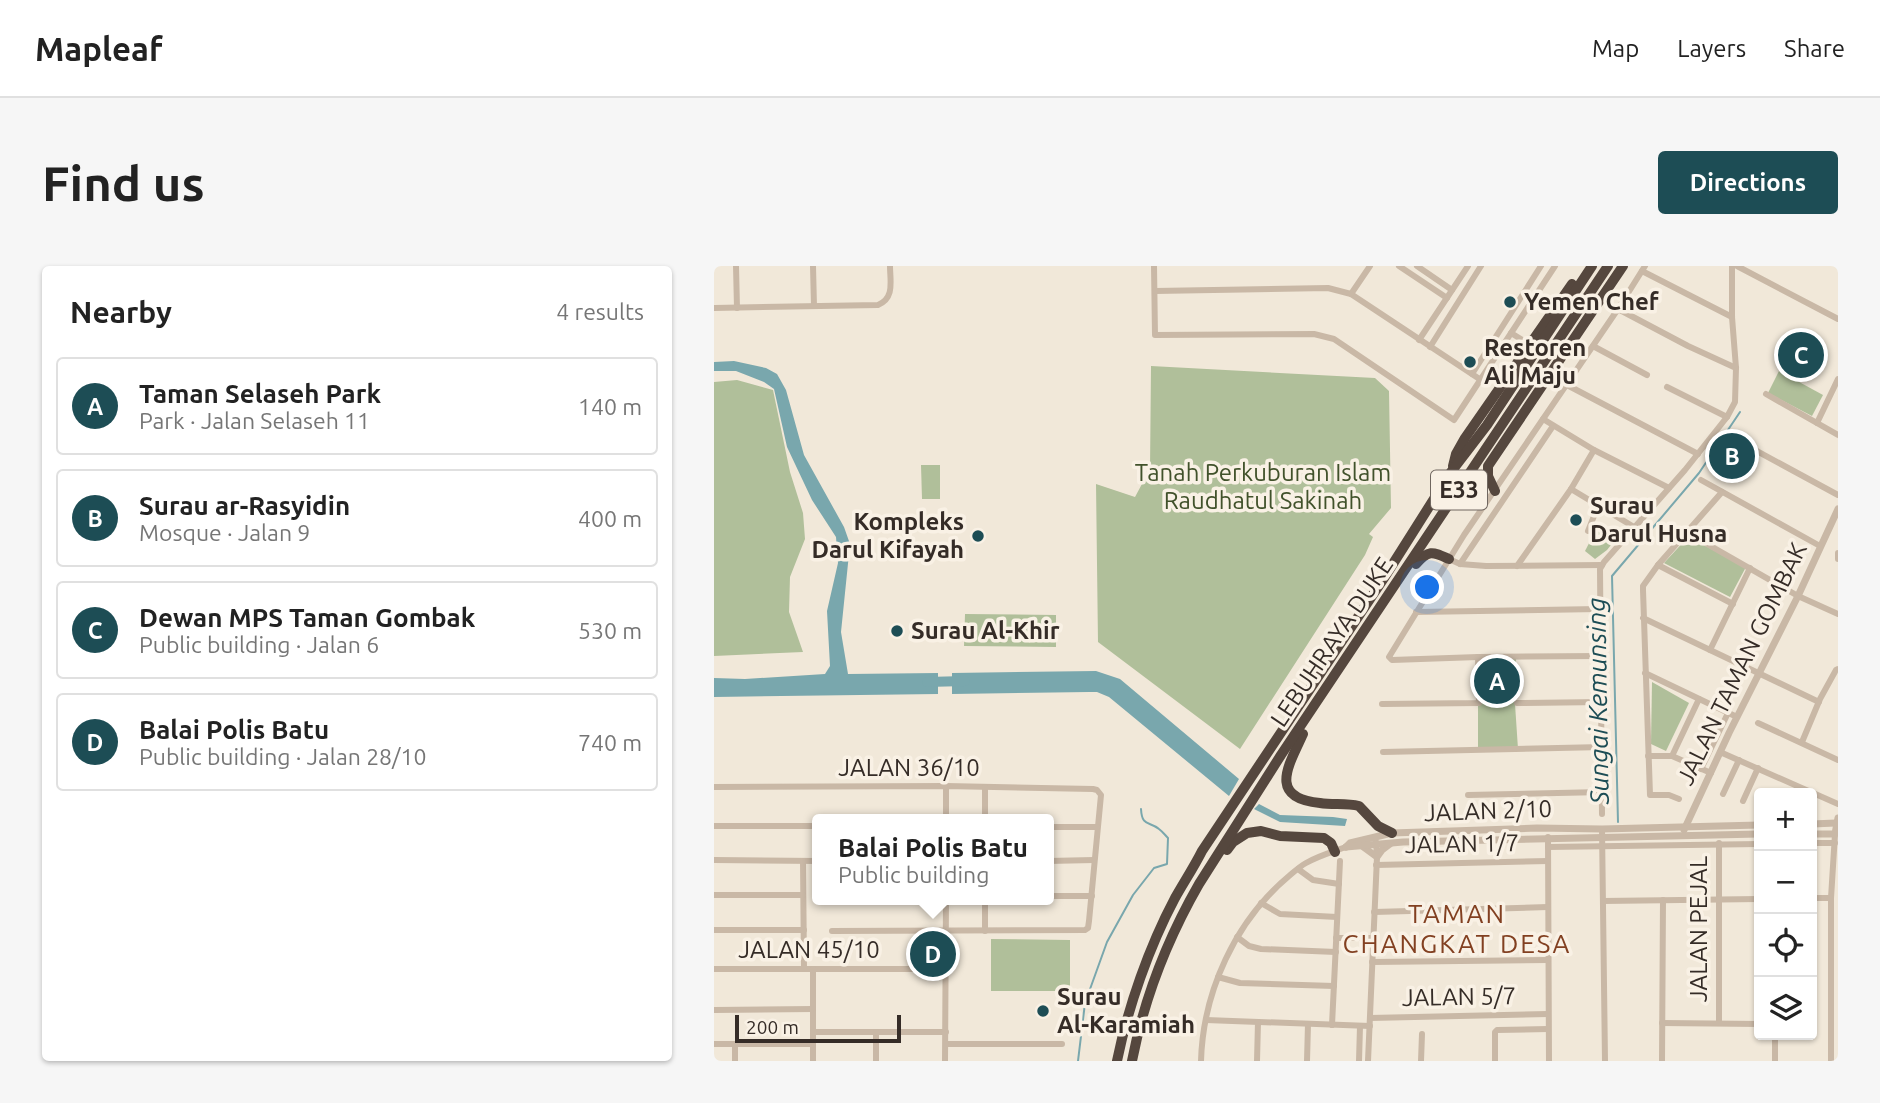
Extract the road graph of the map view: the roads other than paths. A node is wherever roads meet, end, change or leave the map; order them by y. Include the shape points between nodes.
1 (736, 266) edge
2 (813, 266) edge
3 (890, 266) edge
4 (1154, 266) edge
5 (1370, 266) edge
6 (1399, 266) edge
7 (1417, 266) edge
8 (1468, 266) edge
9 (1482, 266) edge
10 (1541, 266) edge
11 (1555, 266) edge
12 (1585, 266) edge
13 (1592, 266) edge
14 (1608, 266) edge
15 (1623, 266) edge
16 (1734, 266) edge
17 (1643, 268) edge
18 (1452, 290) junction
19 (1154, 291) junction
20 (1351, 294) junction
21 (1447, 298) junction
22 (814, 306) junction
23 (714, 308) edge
24 (737, 308) junction
25 (1618, 309) junction
26 (1732, 317) junction
27 (1838, 319) edge
28 (1511, 333) junction
29 (1536, 336) junction
30 (1419, 340) junction
31 (1506, 343) junction
32 (1593, 346) junction
33 (1430, 347) junction
34 (1517, 364) junction
35 (1736, 368) junction
36 (1472, 374) junction
37 (1647, 374) dead end
38 (1838, 379) edge
39 (1481, 380) junction
40 (1567, 385) junction
41 (1667, 387) dead end
42 (1766, 394) dead end
43 (1727, 417) junction
44 (1543, 419) junction
45 (1816, 423) junction
46 (1553, 426) junction
47 (1838, 435) edge
48 (1731, 437) dead end
49 (1594, 450) junction
50 (1698, 454) junction
51 (1451, 472) junction
52 (1701, 480) dead end
53 (1669, 488) junction
54 (1571, 489) junction
55 (1495, 491) junction
56 (1721, 492) junction
57 (1838, 495) edge
58 (1598, 506) junction
59 (1838, 509) edge
60 (1634, 527) junction
61 (1588, 531) dead end
62 (1688, 533) junction
63 (1820, 546) junction
64 (1455, 562) junction
65 (1602, 565) junction
66 (1658, 565) junction
67 (1517, 566) junction
68 (1750, 568) junction
69 (1798, 596) junction
70 (1384, 602) junction
71 (1733, 604) junction
72 (1599, 609) junction
73 (1416, 612) junction
74 (1838, 614) edge
75 (1643, 618) junction
76 (1710, 650) junction
77 (1600, 656) junction
78 (1478, 657) junction
79 (1838, 669) edge
80 (1645, 673) junction
81 (1758, 673) junction
82 (1699, 699) junction
83 (1602, 702) junction
84 (1819, 702) junction
85 (1517, 703) dead end
86 (1382, 704) dead end
87 (1315, 706) junction
88 (1728, 713) junction
89 (1737, 717) junction
90 (1758, 723) dead end
91 (1802, 743) junction
92 (1602, 747) junction
93 (1383, 752) dead end
94 (1720, 752) junction
95 (1672, 755) junction
96 (1648, 756) junction
97 (1739, 760) junction
98 (1838, 760) edge
99 (1758, 768) junction
100 (1701, 769) junction
101 (1711, 773) junction
102 (946, 786) junction
103 (714, 787) edge
104 (985, 787) junction
105 (1603, 792) junction
106 (1723, 794) dead end
107 (1468, 795) dead end
108 (1679, 800) dead end
109 (1744, 800) dead end
110 (1838, 804) edge
111 (946, 814) edge
112 (985, 814) edge
113 (1602, 814) dead end
114 (1372, 821) junction
115 (1837, 821) edge
116 (1817, 823) edge
117 (1754, 825) edge
118 (714, 826) edge
119 (812, 826) edge
120 (1054, 827) edge
121 (1097, 827) junction
122 (1684, 831) junction
123 (1603, 833) junction
124 (1719, 834) junction
125 (1754, 834) edge
126 (1817, 834) edge
127 (1835, 834) junction
128 (1392, 838) junction
129 (1548, 838) junction
130 (1375, 840) junction
131 (1817, 843) edge
132 (1835, 843) junction
133 (1719, 844) junction
134 (1754, 844) edge
135 (1361, 846) junction
136 (1603, 846) junction
137 (1548, 847) junction
138 (1340, 853) junction
139 (714, 860) edge
140 (1094, 860) junction
141 (803, 861) junction
142 (812, 861) edge
143 (1054, 861) edge
144 (1377, 861) junction
145 (1548, 861) junction
146 (1298, 869) junction
147 (1202, 881) junction
148 (1339, 884) junction
149 (714, 895) edge
150 (803, 895) junction
151 (1054, 895) edge
152 (1092, 895) junction
153 (1817, 898) edge
154 (1831, 898) junction
155 (1719, 899) junction
156 (1754, 899) edge
157 (1663, 900) junction
158 (1603, 901) junction
159 (1261, 903) junction
160 (946, 905) edge
161 (985, 905) edge
162 (1548, 907) junction
163 (1374, 912) junction
164 (1337, 917) junction
165 (1834, 921) edge
166 (714, 930) edge
167 (804, 930) junction
168 (832, 931) dead end
169 (946, 931) junction
170 (985, 931) junction
171 (1237, 937) junction
172 (1336, 938) junction
173 (1373, 938) junction
174 (1336, 952) junction
175 (1548, 960) junction
176 (1372, 962) junction
177 (804, 969) junction
178 (813, 969) junction
179 (946, 969) junction
180 (714, 970) edge
181 (1834, 973) edge
182 (1218, 977) junction
183 (1334, 986) junction
184 (813, 1009) junction
185 (714, 1010) edge
186 (1548, 1016) junction
187 (1206, 1020) junction
188 (1258, 1022) junction
189 (1370, 1022) junction
190 (1662, 1023) junction
191 (1719, 1023) junction
192 (1308, 1024) junction
193 (1754, 1024) edge
194 (1332, 1025) junction
195 (1360, 1026) junction
196 (1548, 1030) junction
197 (813, 1032) junction
198 (876, 1032) junction
199 (946, 1032) junction
200 (1422, 1034) dead end
201 (1775, 1040) edge
202 (714, 1044) edge
203 (734, 1044) junction
204 (813, 1044) junction
205 (946, 1044) junction
206 (1062, 1044) dead end
207 (1834, 1046) edge
208 (734, 1061) edge
209 (813, 1061) edge
210 (876, 1061) edge
211 (945, 1061) edge
212 (1117, 1061) edge
213 (1132, 1061) edge
214 (1201, 1061) edge
215 (1257, 1061) edge
216 (1307, 1061) edge
217 (1359, 1061) edge
218 (1368, 1061) edge
219 (1421, 1061) edge
220 (1495, 1061) edge
221 (1549, 1061) edge
222 (1605, 1061) edge
223 (1662, 1061) edge
224 (1775, 1061) edge
225 (1831, 1061) edge

1 - 24 street
2 - 22 street
3 - 22 street via 890,293 885,302
4 - 19 street
5 - 20 street
6 - 21 street
7 - 18 street
8 - 18 street
9 - 33 street
10 - 36 street
11 - 28 street
12 - 29 highway
13 - 51 highway, LEBUHRAYA DUKE / E33
14 - 70 highway, LEBUHRAYA DUKE / E33
15 - 55 highway via 1488,466
16 - 26 street
16 - 27 street
17 - 25 street
17 - 26 street
18 - 21 street
19 - 20 street via 1328,288
19 - 39 street via 1154,335 1314,334 1334,340 1454,420
20 - 30 street
21 - 30 street
22 - 24 street
23 - 24 street
25 - 32 street
25 - 35 street
26 - 35 street
28 - 29 street via 1524,341
28 - 31 street
29 - 34 highway
30 - 33 street
31 - 34 street via 1516,352
31 - 39 street
32 - 37 street
32 - 40 street
33 - 36 street
34 - 51 highway via 1459,448
35 - 43 street via 1735,402
36 - 39 street
38 - 45 street
40 - 44 street
40 - 50 street
41 - 43 street
42 - 45 street
43 - 50 street
44 - 46 street
44 - 55 street
45 - 47 street
46 - 49 street
46 - 64 street
48 - 57 street
49 - 53 street
49 - 54 street
50 - 53 street
51 - 212 highway, LEBUHRAYA DUKE / E33 via 1175,898 1152,950
52 - 56 street
53 - 60 street
54 - 58 street
54 - 67 street
55 - 64 street
56 - 62 street
56 - 63 street
58 - 60 street
58 - 61 street
59 - 63 street, JALAN TAMAN GOMBAK
60 - 65 street
62 - 66 street
62 - 68 street
63 - 69 street, JALAN TAMAN GOMBAK
64 - 67 street
64 - 70 highway via 1435,553 1423,556
64 - 73 street
65 - 67 street
65 - 72 street
66 - 71 street
66 - 75 street via 1643,586
68 - 69 street
68 - 71 street
69 - 74 street
69 - 81 street, JALAN TAMAN GOMBAK
70 - 87 highway, LEBUHRAYA DUKE / E33
71 - 76 street
72 - 73 street
72 - 77 street
73 - 78 street via 1389,657 1392,660
75 - 76 street
75 - 80 street
76 - 81 street
77 - 78 street
77 - 83 street
78 - 86 street via 1479,703
79 - 84 street
80 - 82 street
80 - 96 street
81 - 84 street
81 - 89 street, JALAN TAMAN GOMBAK
82 - 88 street
82 - 95 street
83 - 85 street
83 - 92 street
84 - 91 street
87 - 114 highway via 1287,769 1286,786 1310,801 1359,806
87 - 147 highway, LEBUHRAYA DUKE / E33
88 - 89 street
88 - 100 street
89 - 94 street, JALAN TAMAN GOMBAK
90 - 91 street
91 - 98 street
92 - 93 street
92 - 105 street
94 - 97 street
94 - 101 street, JALAN TAMAN GOMBAK
95 - 96 street
95 - 100 street
96 - 108 street via 1650,795
97 - 99 street
97 - 106 street
99 - 109 street
99 - 110 street
100 - 101 street
101 - 122 street, JALAN TAMAN GOMBAK
102 - 103 street, JALAN 36/10
102 - 104 street, JALAN 36/10
102 - 111 street
104 - 112 street
104 - 121 street, JALAN 36/10 via 1097,790 1101,795
105 - 107 street
105 - 113 street
114 - 128 highway
114 - 130 highway
115 - 116 street
115 - 127 street
117 - 122 street, JALAN 2/10
118 - 119 street
120 - 121 street
121 - 140 street
122 - 123 street, JALAN 2/10
122 - 124 street, JALAN 2/10
123 - 128 street, JALAN 2/10 via 1537,828
123 - 129 street, JALAN 2/10
123 - 136 street
124 - 125 street, JALAN 2/10
124 - 133 street, JALAN PEJAL
126 - 127 street
127 - 132 street
128 - 129 street, JALAN 2/10
128 - 130 street, JALAN 2/10
128 - 144 street
129 - 137 street
130 - 135 street, JALAN 2/10
130 - 138 street, JALAN 2/10 via 1350,843
130 - 144 street
131 - 132 street
132 - 154 street
133 - 134 street
133 - 136 street
133 - 155 street, JALAN PEJAL
135 - 138 street, JALAN 2/10
135 - 144 street
136 - 137 street
136 - 158 street
137 - 145 street
138 - 146 street, JALAN 2/10
138 - 147 highway via 1321,837 1247,833 1233,842
138 - 148 street
139 - 141 street
140 - 143 street
140 - 152 street
141 - 142 street
141 - 150 street
144 - 145 street, JALAN 1/7
144 - 163 street
145 - 162 street
146 - 148 street via 1313,880
146 - 159 street, JALAN 2/10
147 - 213 highway, LEBUHRAYA DUKE / E33 via 1161,964
148 - 164 street
149 - 150 street
150 - 167 street
151 - 152 street
152 - 170 street via 1085,930
153 - 154 street
154 - 165 street
155 - 156 street
155 - 157 street
155 - 191 street, JALAN PEJAL
157 - 158 street
157 - 190 street
158 - 222 street
159 - 164 street via 1280,914
159 - 171 street, JALAN 2/10
160 - 169 street
161 - 170 street
162 - 163 street
162 - 175 street
163 - 173 street
164 - 172 street
165 - 181 street
166 - 167 street
167 - 177 street
168 - 169 street
169 - 170 street
169 - 179 street
171 - 174 street via 1261,950
171 - 182 street, JALAN 2/10
172 - 173 street
172 - 174 street
173 - 176 street
174 - 183 street
175 - 176 street
175 - 186 street
176 - 189 street
177 - 178 street, JALAN 45/10
177 - 180 street, JALAN 45/10
178 - 179 street, JALAN 45/10
178 - 184 street
179 - 199 street
181 - 207 street
182 - 183 street via 1240,983
182 - 187 street, JALAN 2/10
183 - 194 street
184 - 185 street
184 - 197 street
186 - 189 street, JALAN 5/7
186 - 196 street
187 - 188 street, JALAN 5/7
187 - 214 street, JALAN 2/10
188 - 192 street, JALAN 5/7
188 - 215 street
189 - 195 street, JALAN 5/7
189 - 218 street
190 - 191 street
190 - 223 street
191 - 193 street
192 - 194 street, JALAN 5/7
192 - 216 street
194 - 195 street, JALAN 5/7
195 - 217 street
196 - 220 street via 1494,1032
196 - 221 street
197 - 198 street
197 - 204 street
198 - 199 street
198 - 210 street
199 - 205 street
200 - 219 street
201 - 224 street
202 - 203 street
203 - 204 street
203 - 208 street
204 - 209 street
205 - 206 street
205 - 211 street
207 - 225 street

